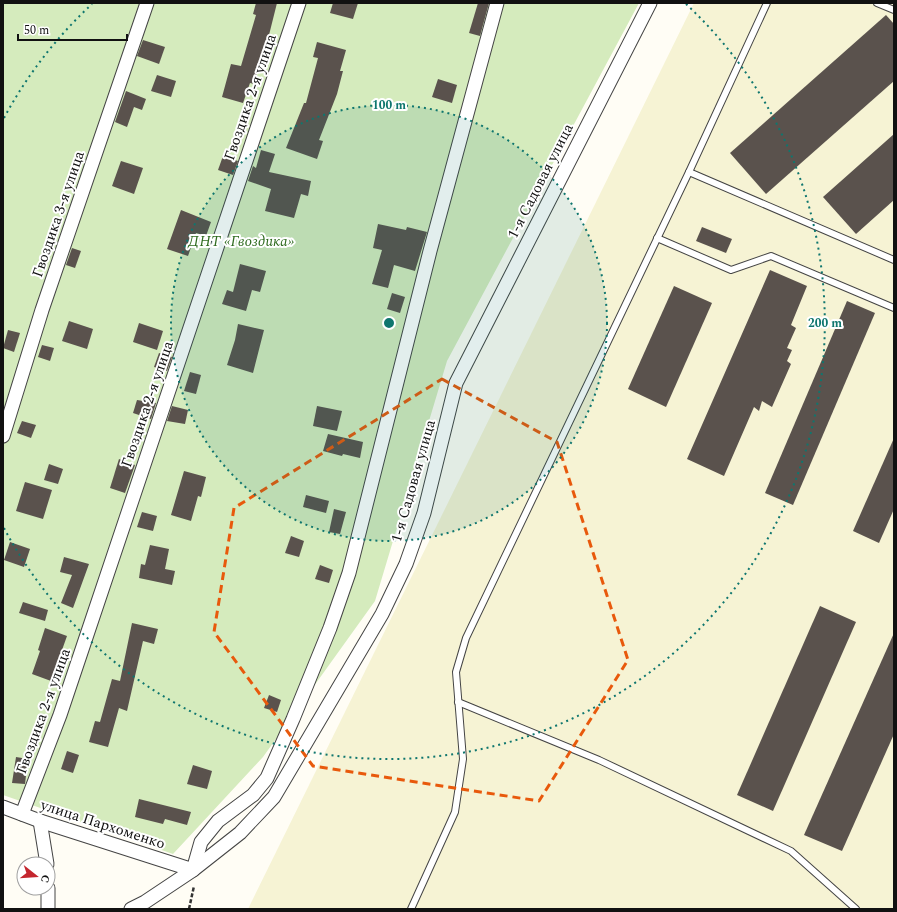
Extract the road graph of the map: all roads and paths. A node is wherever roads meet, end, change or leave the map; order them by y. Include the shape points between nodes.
1 (147, 3) edge
2 (298, 3) edge
3 (498, 3) edge
4 (650, 3) edge
5 (767, 3) edge
6 (877, 3) edge
7 (894, 10) edge
8 (689, 172) junction
9 (657, 238) junction
10 (894, 260) edge
11 (894, 308) edge
12 (3, 436) edge
13 (458, 702) junction
14 (3, 807) edge
15 (22, 814) junction
16 (40, 822) junction
17 (46, 856) edge
18 (193, 870) junction
19 (48, 896) edge
20 (48, 909) edge
21 (131, 909) edge
22 (189, 909) edge
23 (410, 909) edge
24 (856, 909) edge

1 - 12 street, Гвоздика 3-я улица via 42,310
2 - 15 street, Гвоздика 2-я улица via 60,715
3 - 18 street via 430,250 349,573 330,628 267,778 253,795 218,821 201,842
4 - 18 street, 1-я Садовая улица via 456,383 424,513 406,564 382,614 274,797 240,833
5 - 8 lane
6 - 7 lane
8 - 9 lane
8 - 10 lane
9 - 11 lane via 731,270 771,256
9 - 13 lane via 466,638 456,672
13 - 23 lane via 462,759 455,812
13 - 24 lane via 599,760 791,851
14 - 15 street, улица Пархоменко
15 - 16 street, улица Пархоменко
16 - 17 street
16 - 18 street, улица Пархоменко
18 - 21 street, 1-я Садовая улица
18 - 22 path via 194,884
19 - 20 street

